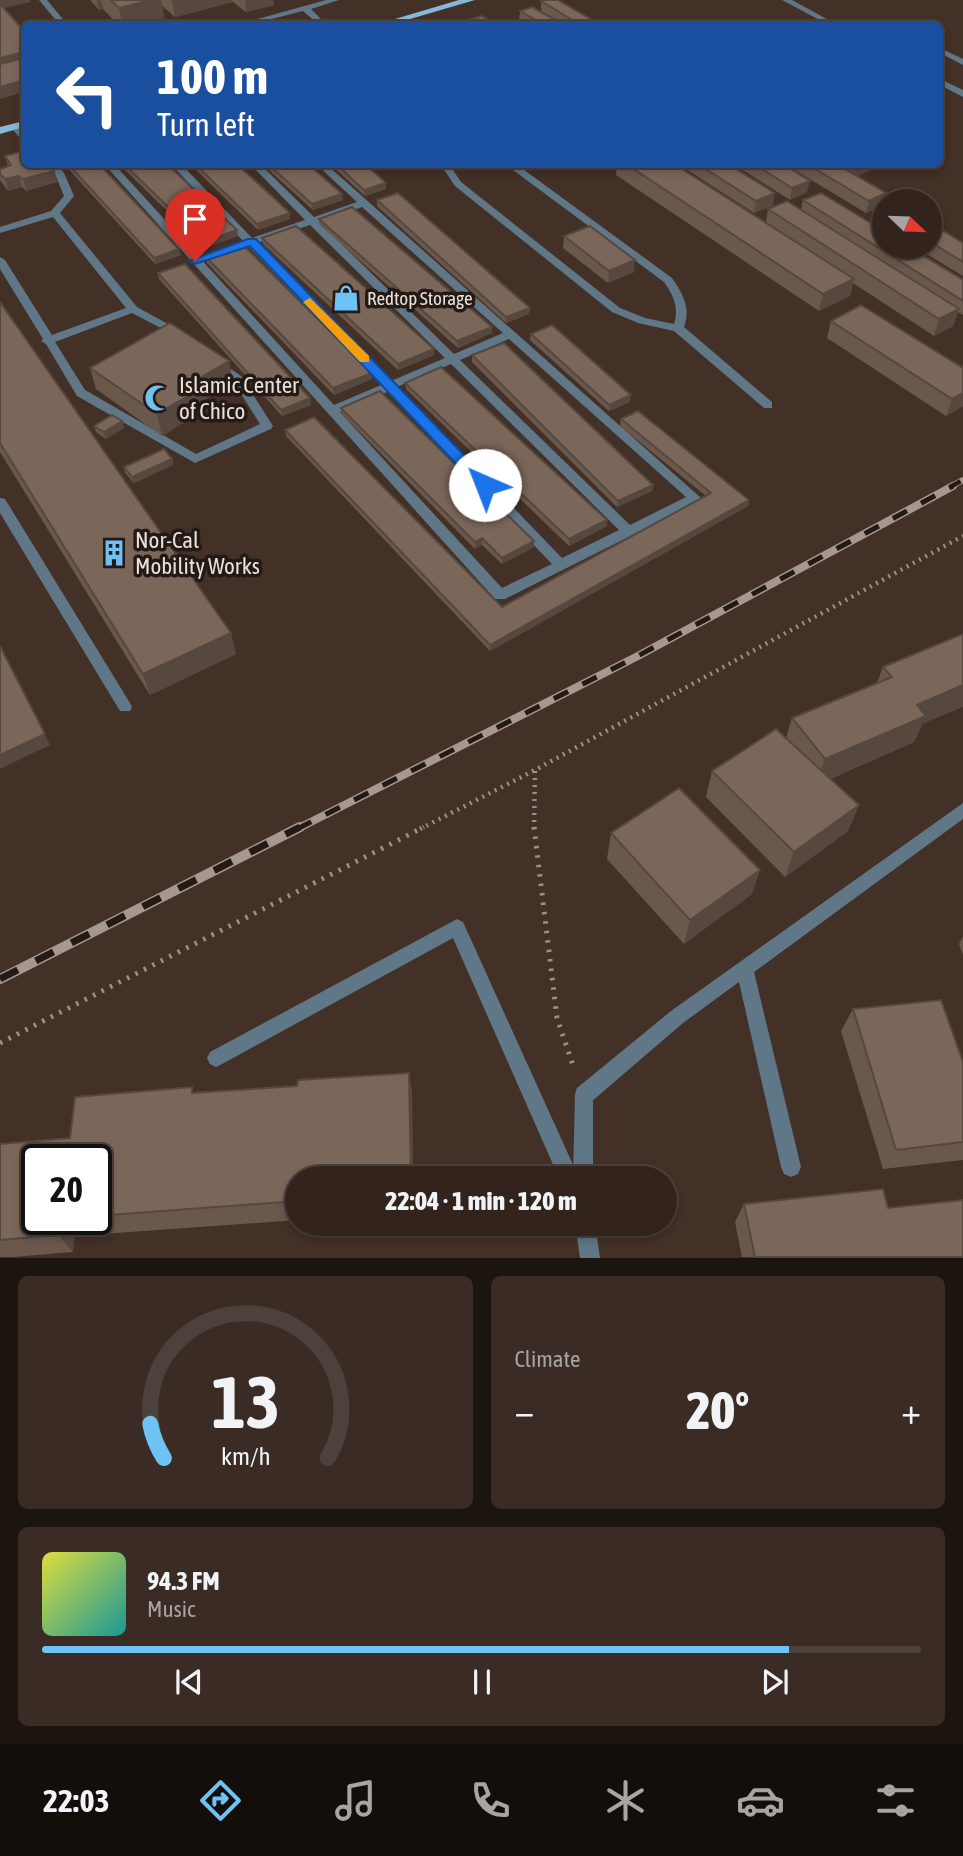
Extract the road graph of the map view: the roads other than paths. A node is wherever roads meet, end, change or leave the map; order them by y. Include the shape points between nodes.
1 (43, 0) edge
2 (294, 0) edge
3 (335, 0) edge
4 (470, 0) edge
5 (786, 0) edge
6 (305, 8) junction
7 (60, 21) edge
8 (255, 21) edge
9 (319, 21) edge
10 (394, 21) edge
11 (826, 21) edge
12 (943, 52) edge
13 (963, 62) edge
14 (943, 84) edge
15 (963, 94) edge
16 (20, 126) edge
17 (0, 131) edge
18 (55, 168) edge
19 (112, 168) edge
20 (182, 168) edge
21 (258, 168) edge
22 (324, 168) edge
23 (447, 168) edge
24 (515, 168) edge
25 (363, 203) junction
26 (55, 213) junction
27 (312, 221) junction
28 (0, 230) edge
29 (252, 241) junction
30 (229, 249) edge
31 (0, 260) edge
32 (133, 309) junction
33 (678, 328) junction
34 (510, 334) junction
35 (47, 341) junction
36 (194, 345) edge
37 (205, 354) edge
38 (453, 359) junction
39 (390, 386) junction
40 (768, 405) dead end
41 (332, 411) junction
42 (0, 502) edge
43 (628, 531) junction
44 (561, 565) junction
45 (125, 708) dead end
46 (963, 810) edge
47 (744, 968) junction
48 (216, 1058) dead end
49 (564, 1166) edge
50 (583, 1166) edge
51 (791, 1167) dead end
52 (587, 1236) edge
53 (590, 1258) edge

1 - 7 street
2 - 6 street
3 - 6 street
4 - 10 main road
5 - 11 street
6 - 8 street
6 - 9 street
12 - 13 street
14 - 15 street
16 - 17 main road
18 - 26 street via 69,197
19 - 41 street via 201,259
20 - 29 street
21 - 27 street
22 - 25 street
23 - 33 street via 458,184 616,310
24 - 33 street via 668,279 680,295 684,316
25 - 27 street
25 - 34 street
26 - 28 street
26 - 32 street
27 - 29 street
27 - 38 street
29 - 30 street
29 - 39 street
31 - 35 street
32 - 35 street
32 - 36 street
33 - 40 street
34 - 38 street
34 - 43 street via 695,498
35 - 37 street via 81,393 195,459 267,426 237,379
38 - 39 street
38 - 43 street
39 - 41 street
39 - 44 street
41 - 44 street via 500,595
42 - 45 street
43 - 44 street
46 - 47 street
47 - 50 street via 584,1095
47 - 51 street
48 - 49 street via 457,927
52 - 53 street

